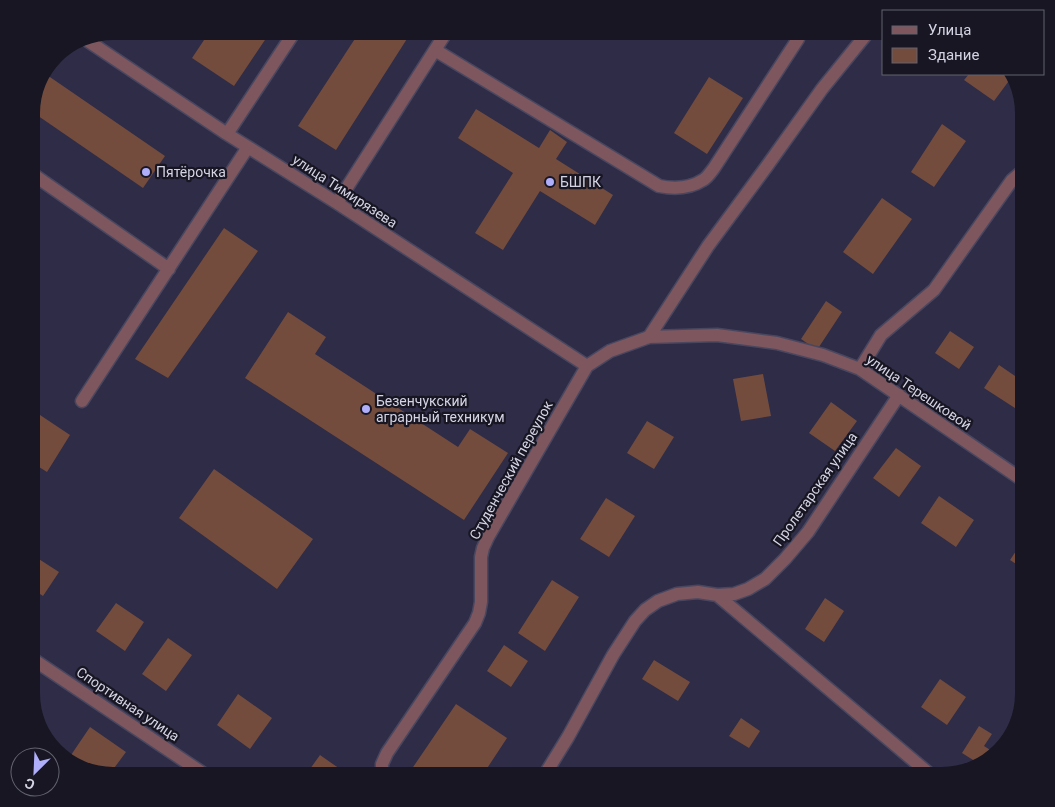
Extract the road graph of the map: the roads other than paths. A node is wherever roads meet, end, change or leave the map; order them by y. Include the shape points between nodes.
1 (288, 40) edge
2 (441, 40) edge
3 (797, 40) edge
4 (862, 40) edge
5 (92, 43) edge
6 (435, 50) junction
7 (227, 134) junction
8 (248, 147) junction
9 (1015, 178) edge
10 (40, 179) edge
11 (337, 203) junction
12 (168, 269) junction
13 (649, 337) junction
14 (587, 366) junction
15 (860, 369) junction
16 (899, 395) junction
17 (82, 401) dead end
18 (1015, 475) edge
19 (717, 595) junction
20 (40, 664) edge
21 (194, 767) edge
22 (382, 767) edge
23 (550, 767) edge
24 (921, 767) edge

1 - 7 street
2 - 6 street
3 - 6 street via 704,180 674,188 659,186
4 - 13 street via 822,89 708,246
5 - 7 street, улица Тимирязева
6 - 11 street
7 - 8 street, улица Тимирязева
8 - 11 street, улица Тимирязева
8 - 12 street
9 - 15 street via 934,290 881,335
10 - 12 street
11 - 14 street, улица Тимирязева
12 - 17 street
13 - 14 street, улица Терешковой via 610,351
13 - 15 street, улица Терешковой via 717,335 777,343
14 - 22 street, Студенческий переулок via 483,548 481,602 475,623 388,753
15 - 16 street, улица Терешковой
16 - 18 street, улица Терешковой
16 - 19 street, Пролетарская улица via 808,532 785,559 748,589
19 - 23 street, Пролетарская улица via 698,592 677,594 645,610 613,655
19 - 24 street
20 - 21 street, Спортивная улица

